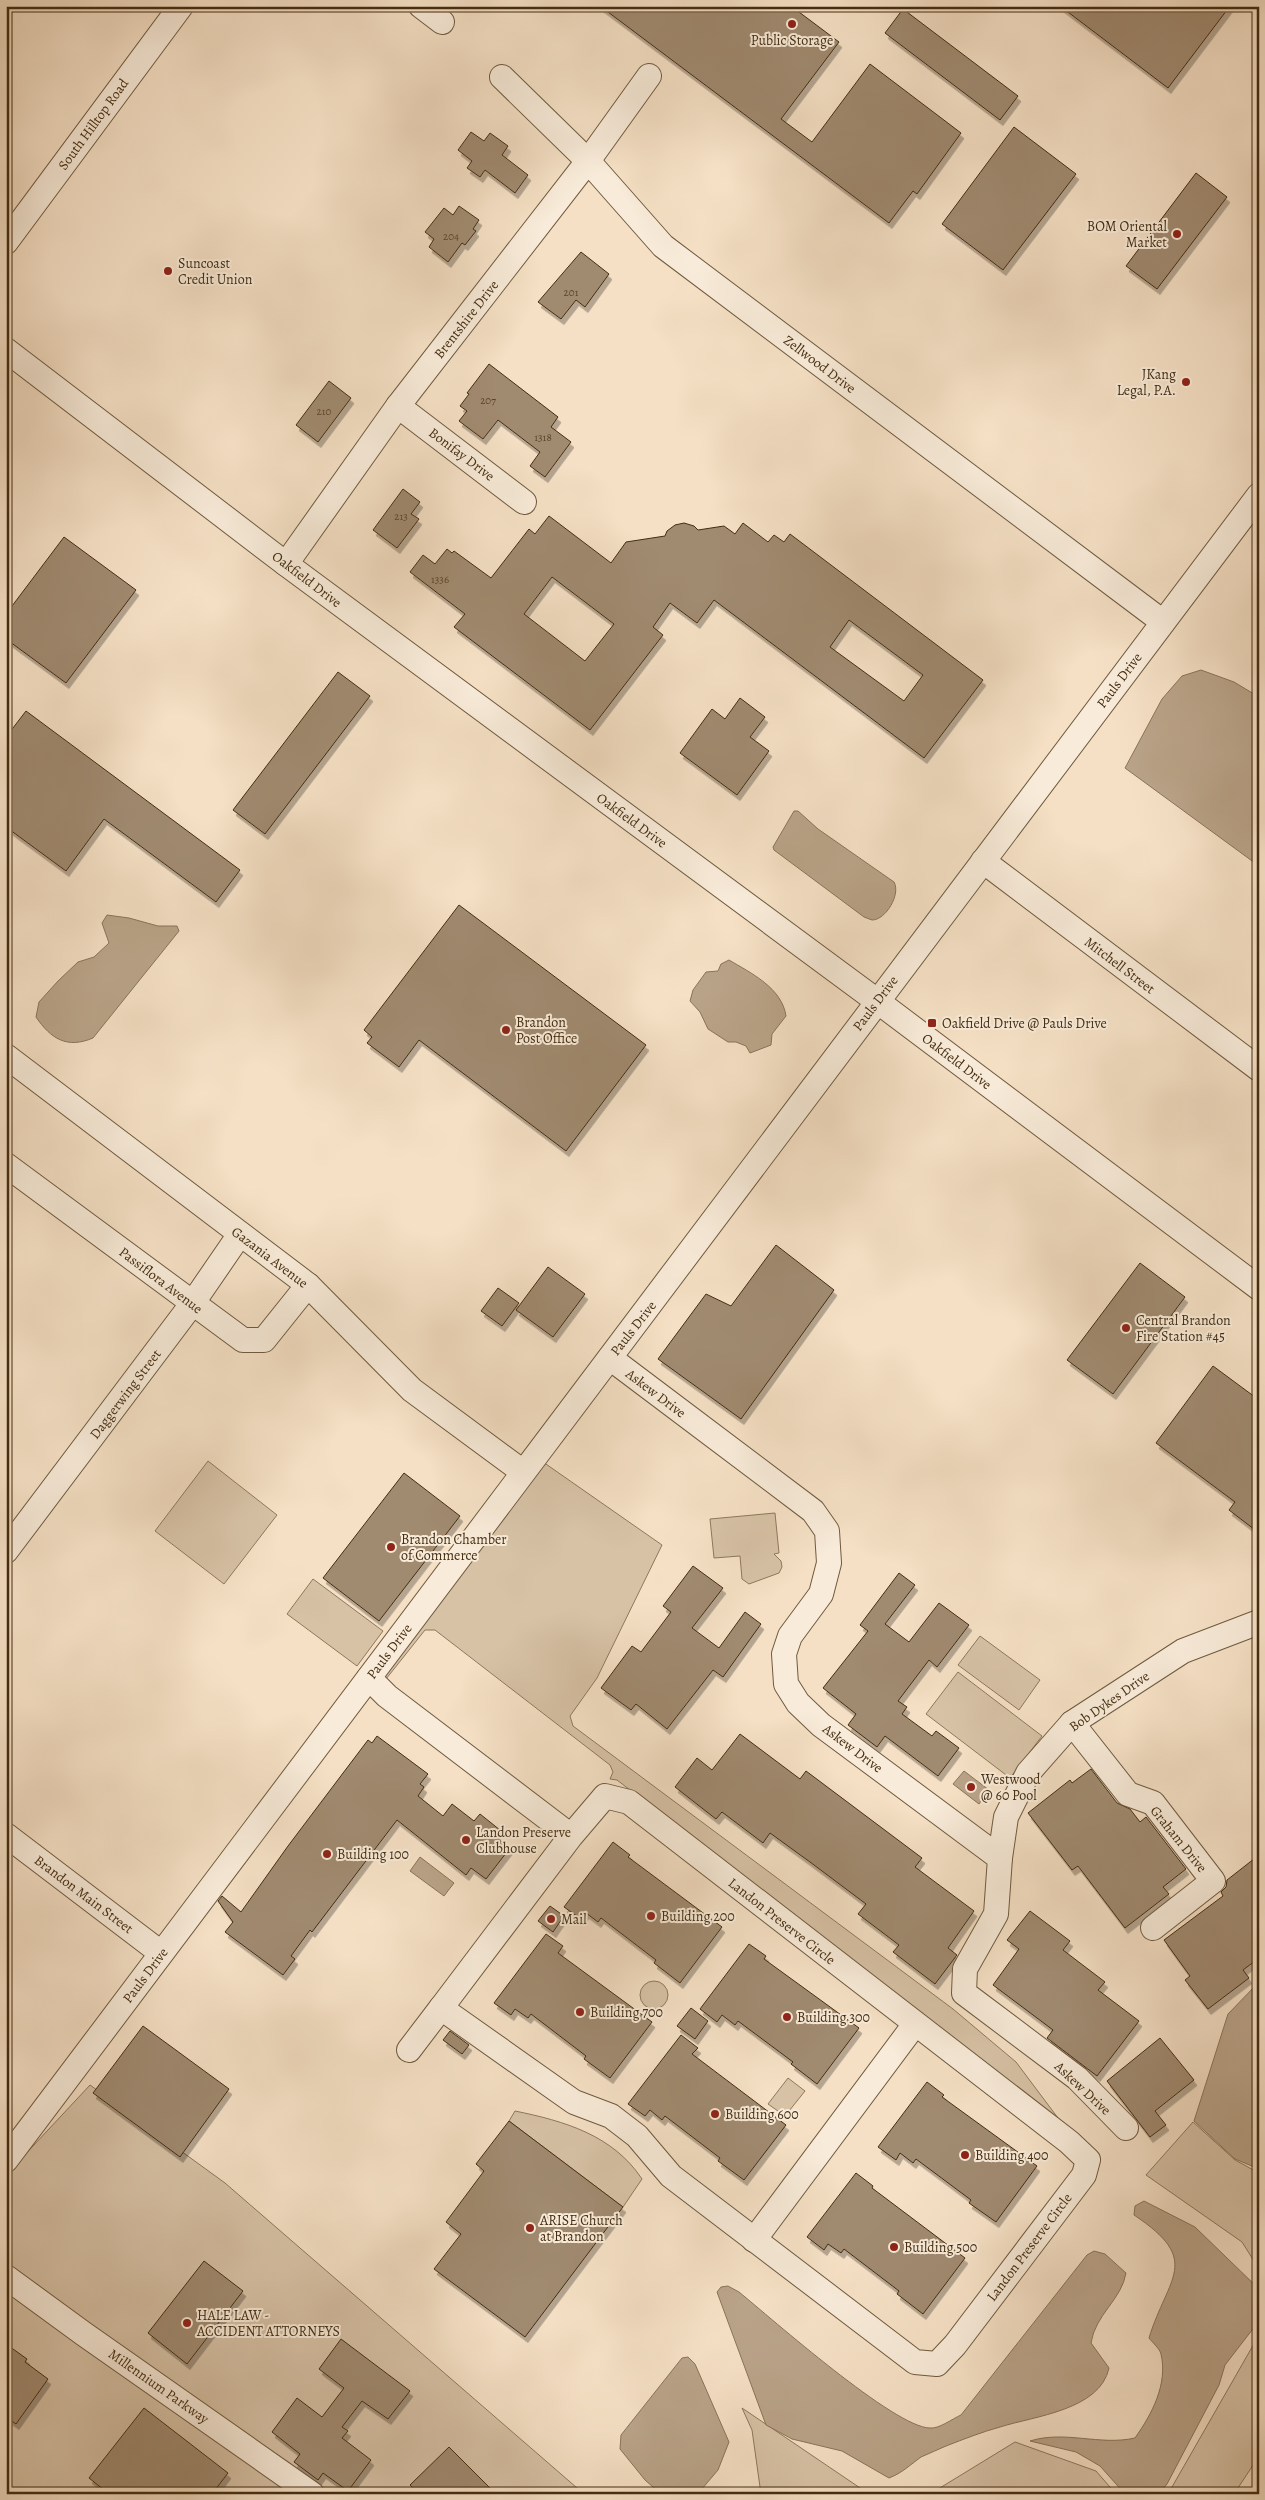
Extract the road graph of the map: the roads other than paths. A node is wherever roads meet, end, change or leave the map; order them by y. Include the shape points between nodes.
1 (181, 6) edge
2 (421, 6) edge
3 (442, 22) dead end
4 (649, 76) dead end
5 (502, 77) dead end
6 (588, 161) junction
7 (6, 242) edge
8 (6, 350) edge
9 (398, 406) junction
10 (1259, 495) edge
11 (524, 502) dead end
12 (286, 564) junction
13 (1163, 622) junction
14 (983, 861) junction
15 (877, 1000) junction
16 (6, 1057) edge
17 (1259, 1069) edge
18 (6, 1165) edge
19 (240, 1234) junction
20 (308, 1285) junction
21 (1259, 1288) edge
22 (192, 1304) junction
23 (610, 1358) junction
24 (523, 1472) junction
25 (6, 1551) edge
26 (1259, 1622) edge
27 (369, 1678) junction
28 (1072, 1723) junction
29 (6, 1834) edge
30 (571, 1836) junction
31 (1000, 1858) junction
32 (1153, 1928) dead end
33 (161, 1953) junction
34 (441, 2008) junction
35 (915, 2024) junction
36 (409, 2050) dead end
37 (1126, 2128) dead end
38 (6, 2160) edge
39 (754, 2240) junction
40 (6, 2277) edge
41 (312, 2494) edge

1 - 7 street, South Hilltop Road
2 - 3 street
4 - 6 street, Brentshire Drive
5 - 6 street, Zellwood Drive
6 - 9 street, Brentshire Drive
6 - 13 street, Zellwood Drive via 663,246
8 - 12 street, Oakfield Drive
9 - 11 street, Bonifay Drive
9 - 12 street, Brentshire Drive
10 - 13 street, Pauls Drive
12 - 15 street, Oakfield Drive
13 - 14 street, Pauls Drive
14 - 15 street, Pauls Drive
14 - 17 street, Mitchell Street
15 - 21 street, Oakfield Drive
15 - 23 street, Pauls Drive
16 - 19 street, Gazania Avenue
18 - 22 street, Passiflora Avenue
19 - 20 street, Gazania Avenue
19 - 22 street, Daggerwing Street
20 - 22 street, Passiflora Avenue via 264,1340 243,1340
20 - 24 street, Gazania Avenue via 412,1390
22 - 25 street, Daggerwing Street
23 - 24 street, Pauls Drive
23 - 31 street, Askew Drive via 813,1511 827,1531 829,1563 821,1594 790,1636 784,1654 786,1684 798,1703 821,1725
24 - 27 street, Pauls Drive
26 - 28 street, Bob Dykes Drive via 1183,1651
27 - 30 street via 387,1696
27 - 33 street, Pauls Drive
28 - 31 street, Bob Dykes Drive via 1028,1774 1006,1817
28 - 32 street, Graham Drive via 1128,1794 1153,1803 1213,1881
29 - 33 street, Brandon Main Street
30 - 34 street, Landon Preserve Circle
30 - 35 street, Landon Preserve Circle via 606,1796 629,1802
31 - 37 street, Askew Drive via 996,1914 965,1970 964,1993 1077,2078
33 - 38 street, Pauls Drive
34 - 36 street, Landon Preserve Circle
34 - 39 street, Landon Preserve Circle via 574,2102 611,2116 637,2136 671,2176
35 - 39 street
35 - 39 street, Landon Preserve Circle via 1069,2142 1088,2160 1084,2175 955,2345 937,2364 915,2362
40 - 41 street, Millennium Parkway

